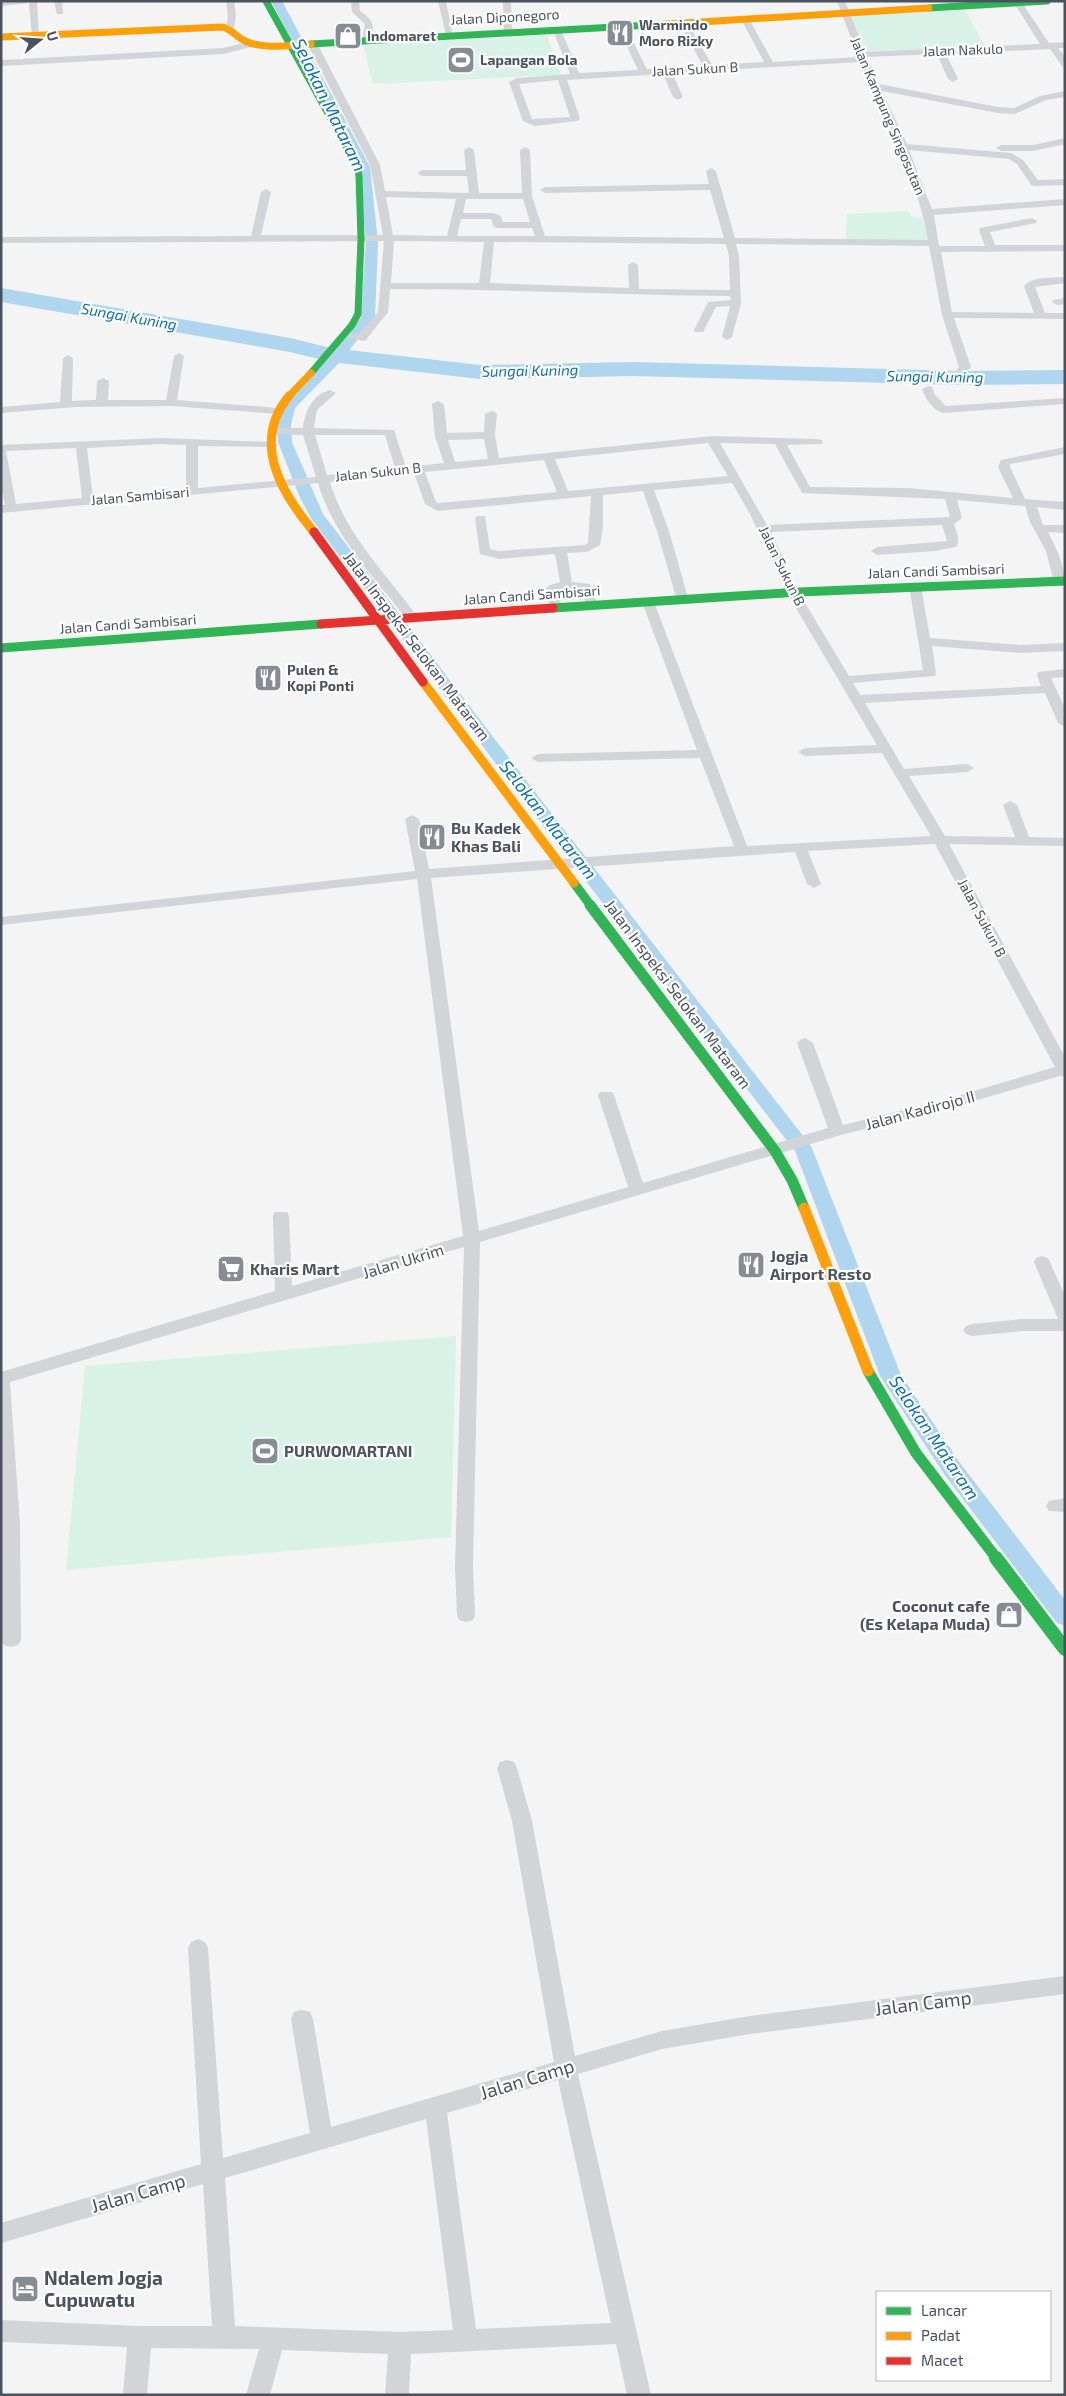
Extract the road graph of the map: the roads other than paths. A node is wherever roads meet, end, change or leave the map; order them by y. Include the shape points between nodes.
1 (26, 1) edge
2 (33, 1) edge
3 (58, 1) edge
4 (230, 1) edge
5 (266, 1) edge
6 (355, 1) edge
7 (442, 1) edge
8 (507, 1) edge
9 (841, 1) edge
10 (1047, 1) edge
11 (12, 2) edge
12 (1018, 3) junction
13 (1, 4) edge
14 (60, 12) dead end
15 (846, 13) junction
16 (745, 19) junction
17 (683, 22) junction
18 (621, 26) junction
19 (230, 28) junction
20 (557, 30) junction
21 (508, 34) junction
22 (450, 35) junction
23 (36, 36) junction
24 (1, 37) edge
25 (367, 40) junction
26 (310, 43) junction
27 (252, 44) junction
28 (291, 45) junction
29 (1065, 45) edge
30 (1050, 46) junction
31 (940, 51) junction
32 (862, 57) junction
33 (60, 60) junction
34 (1, 64) edge
35 (770, 64) junction
36 (1065, 64) edge
37 (709, 68) junction
38 (55, 69) dead end
39 (666, 71) junction
40 (644, 72) junction
41 (576, 76) junction
42 (562, 77) junction
43 (953, 79) dead end
44 (878, 87) junction
45 (1065, 94) edge
46 (678, 97) dead end
47 (1065, 141) edge
48 (902, 144) junction
49 (469, 150) dead end
50 (525, 150) dead end
51 (711, 171) dead end
52 (422, 172) dead end
53 (473, 173) junction
54 (1065, 182) edge
55 (714, 187) junction
56 (545, 190) dead end
57 (266, 192) dead end
58 (382, 194) junction
59 (462, 196) junction
60 (527, 196) junction
61 (474, 197) junction
62 (1065, 202) edge
63 (1024, 205) junction
64 (928, 212) junction
65 (457, 216) junction
66 (537, 225) junction
67 (1036, 228) junction
68 (255, 239) junction
69 (363, 239) junction
70 (388, 239) junction
71 (451, 239) junction
72 (1, 240) edge
73 (489, 240) junction
74 (541, 240) junction
75 (729, 242) junction
76 (934, 246) junction
77 (1047, 248) junction
78 (1065, 248) edge
79 (991, 249) junction
80 (633, 265) dead end
81 (1065, 280) edge
82 (385, 286) junction
83 (484, 286) junction
84 (634, 292) junction
85 (736, 298) junction
86 (947, 315) junction
87 (1041, 316) junction
88 (1065, 316) edge
89 (699, 330) dead end
90 (347, 337) junction
91 (727, 337) dead end
92 (179, 356) dead end
93 (68, 358) dead end
94 (945, 375) dead end
95 (103, 381) dead end
96 (928, 389) dead end
97 (330, 393) dead end
98 (1065, 401) edge
99 (102, 403) junction
100 (170, 403) junction
101 (438, 404) dead end
102 (66, 405) junction
103 (1, 410) edge
104 (278, 411) junction
105 (491, 414) dead end
106 (275, 431) junction
107 (308, 432) junction
108 (489, 435) junction
109 (441, 437) junction
110 (712, 439) junction
111 (779, 441) junction
112 (192, 442) junction
113 (817, 442) dead end
114 (81, 444) junction
115 (272, 445) junction
116 (1, 448) edge
117 (1065, 450) edge
118 (1, 453) edge
119 (548, 455) junction
120 (494, 461) junction
121 (450, 465) junction
122 (418, 468) junction
123 (401, 470) junction
124 (324, 478) junction
125 (735, 479) junction
126 (309, 480) joint
127 (284, 483) junction
128 (647, 487) junction
129 (192, 492) junction
130 (597, 492) junction
131 (564, 495) junction
132 (950, 496) junction
133 (88, 501) junction
134 (1025, 504) junction
135 (1065, 506) edge
136 (6, 508) edge
137 (481, 519) dead end
138 (947, 521) junction
139 (1039, 528) junction
140 (763, 529) junction
141 (1065, 529) edge
142 (560, 551) junction
143 (877, 551) dead end
144 (1062, 581) edge
145 (567, 586) junction
146 (915, 586) junction
147 (793, 593) junction
148 (683, 601) junction
149 (648, 602) junction
150 (592, 605) junction
151 (556, 608) junction
152 (410, 619) junction
153 (380, 621) junction
154 (926, 642) junction
155 (1065, 647) edge
156 (1, 648) edge
157 (1065, 673) edge
158 (844, 680) junction
159 (1049, 689) junction
160 (856, 699) junction
161 (1065, 723) edge
162 (886, 749) junction
163 (805, 752) dead end
164 (706, 754) junction
165 (538, 758) dead end
166 (967, 768) dead end
167 (900, 773) junction
168 (1010, 805) dead end
169 (412, 819) dead end
170 (940, 840) junction
171 (1023, 841) junction
172 (1065, 842) edge
173 (800, 847) junction
174 (742, 850) junction
175 (566, 864) junction
176 (423, 874) junction
177 (814, 884) dead end
178 (1, 921) edge
179 (805, 1043) dead end
180 (1064, 1070) edge
181 (606, 1095) dead end
182 (837, 1131) junction
183 (782, 1148) junction
184 (637, 1191) junction
185 (281, 1216) dead end
186 (472, 1240) junction
187 (1042, 1262) dead end
188 (284, 1296) junction
189 (1065, 1317) edge
190 (1065, 1326) edge
191 (972, 1330) dead end
192 (1, 1380) edge
193 (466, 1615) dead end
194 (11, 1640) dead end
195 (1065, 1649) edge
196 (507, 1768) dead end
197 (198, 1948) dead end
198 (1065, 1985) edge
199 (302, 2019) dead end
200 (566, 2067) junction
201 (435, 2106) junction
202 (322, 2139) junction
203 (212, 2171) junction
204 (1, 2233) edge
205 (1, 2331) edge
206 (625, 2333) junction
207 (140, 2337) junction
208 (224, 2337) junction
209 (273, 2339) junction
210 (466, 2339) junction
211 (400, 2343) junction
212 (135, 2395) edge
213 (258, 2395) edge
214 (398, 2395) edge
215 (639, 2395) edge

1 - 11 street
2 - 23 street
3 - 14 street
4 - 19 street
5 - 28 street, Jalan Inspeksi Selokan Mataram
6 - 25 street via 356,12 371,28
7 - 22 street
8 - 21 street
9 - 15 street, Jalan Kampung Singosutan
10 - 12 street, Jalan Diponegoro
11 - 13 street
12 - 15 street, Jalan Diponegoro
12 - 30 street
15 - 16 street, Jalan Diponegoro
15 - 32 street, Jalan Kampung Singosutan
16 - 17 street, Jalan Diponegoro
16 - 35 street
17 - 18 street, Jalan Diponegoro
17 - 37 street
18 - 20 street, Jalan Diponegoro
18 - 40 street
19 - 23 street
19 - 27 street
20 - 21 street, Jalan Diponegoro
20 - 41 street
21 - 22 street, Jalan Diponegoro
22 - 25 street, Jalan Diponegoro
23 - 24 street
25 - 26 street, Jalan Diponegoro
26 - 28 street, Jalan Diponegoro
26 - 58 street via 375,165
27 - 28 street, Jalan Diponegoro
27 - 33 street via 223,51
28 - 69 street, Jalan Inspeksi Selokan Mataram via 357,166
29 - 30 street, Jalan Nakulo
30 - 31 street, Jalan Nakulo
30 - 36 street
31 - 32 street, Jalan Nakulo
31 - 43 street
32 - 35 street, Jalan Sukun B
32 - 44 street, Jalan Kampung Singosutan
33 - 34 street
33 - 38 street
35 - 37 street, Jalan Sukun B
37 - 39 street, Jalan Sukun B
39 - 40 street, Jalan Sukun B
39 - 46 street
40 - 41 street, Jalan Sukun B
41 - 42 street, Jalan Sukun B
42 - 42 street, Jalan Sukun B via 575,118 528,121 514,82
44 - 45 street via 1014,111 1043,98
44 - 48 street, Jalan Kampung Singosutan
47 - 48 street via 1050,147 1019,149
48 - 54 street via 1011,156 1020,162 1035,183
48 - 64 street, Jalan Kampung Singosutan
49 - 53 street
50 - 60 street
51 - 55 street
52 - 53 street
53 - 61 street
55 - 56 street
55 - 75 street
57 - 68 street
58 - 59 street
58 - 70 street
59 - 61 street
59 - 65 street
60 - 61 street
60 - 66 street
62 - 63 street
63 - 64 street
63 - 67 street
64 - 76 street, Jalan Kampung Singosutan
65 - 66 street via 493,216 497,218 498,225
65 - 71 street
66 - 74 street
67 - 77 street
67 - 79 street via 984,230
68 - 69 street
68 - 72 street
69 - 70 street
69 - 90 street, Jalan Inspeksi Selokan Mataram via 358,314
70 - 71 street
70 - 82 street
71 - 73 street
73 - 74 street
73 - 83 street
74 - 75 street
75 - 76 street
75 - 85 street via 734,256
76 - 79 street
76 - 86 street, Jalan Kampung Singosutan
77 - 78 street
77 - 79 street
80 - 84 street
81 - 87 street via 1030,284
82 - 83 street
82 - 90 street via 383,312 365,336
83 - 84 street
84 - 85 street
85 - 89 street via 712,304
85 - 91 street
86 - 87 street
86 - 94 street, Jalan Kampung Singosutan via 965,367 959,374
87 - 88 street
90 - 104 street, Jalan Inspeksi Selokan Mataram
92 - 100 street
93 - 102 street
95 - 99 street
96 - 98 street via 943,410
97 - 107 street via 312,409
99 - 100 street
99 - 102 street
100 - 104 street
101 - 109 street
102 - 103 street
104 - 106 street, Jalan Inspeksi Selokan Mataram
105 - 108 street
106 - 107 street
106 - 115 street, Jalan Inspeksi Selokan Mataram
107 - 123 street via 390,432
107 - 124 street
108 - 109 street
108 - 120 street
109 - 121 street
110 - 111 street
110 - 119 street, Jalan Sukun B
110 - 125 street, Jalan Sukun B
111 - 113 street
111 - 132 street via 806,490
112 - 114 street
112 - 115 street
112 - 129 street
114 - 116 street
114 - 133 street
115 - 127 street, Jalan Inspeksi Selokan Mataram
117 - 134 street via 1005,462 1004,467
118 - 136 street
119 - 120 street, Jalan Sukun B
119 - 131 street
120 - 121 street, Jalan Sukun B
121 - 122 street, Jalan Sukun B
122 - 123 street, Jalan Sukun B
122 - 131 street via 431,504 438,507
123 - 124 street, Jalan Sukun B
124 - 126 street, Jalan Sukun B
124 - 152 street via 330,506 347,534
125 - 128 street
125 - 140 street, Jalan Sukun B
126 - 127 street, Jalan Sukun B
127 - 129 street, Jalan Sambisari
127 - 153 street, Jalan Inspeksi Selokan Mataram via 295,511
128 - 130 street
128 - 148 street
129 - 133 street, Jalan Sambisari
130 - 131 street
130 - 142 street via 594,545
132 - 134 street
132 - 138 street via 956,518
133 - 136 street, Jalan Sambisari
134 - 135 street
134 - 139 street
137 - 142 street via 484,550 489,553
138 - 140 street
138 - 143 street via 952,544
139 - 141 street
139 - 144 street via 1052,551
140 - 147 street, Jalan Sukun B
142 - 145 street
144 - 146 street, Jalan Candi Sambisari
145 - 150 street via 586,588
145 - 151 street via 551,589
146 - 147 street, Jalan Candi Sambisari
146 - 154 street
147 - 148 street, Jalan Candi Sambisari
147 - 158 street, Jalan Sukun B
148 - 149 street, Jalan Candi Sambisari
149 - 150 street, Jalan Candi Sambisari
149 - 164 street
150 - 151 street, Jalan Candi Sambisari
151 - 152 street, Jalan Candi Sambisari
152 - 153 street, Jalan Candi Sambisari
153 - 156 street, Jalan Candi Sambisari
153 - 175 street, Jalan Inspeksi Selokan Mataram
154 - 155 street via 1020,649
154 - 158 street via 929,674
157 - 159 street via 1043,676
158 - 160 street, Jalan Sukun B
159 - 160 street
159 - 161 street
160 - 162 street, Jalan Sukun B
162 - 163 street
162 - 167 street, Jalan Sukun B
164 - 165 street
164 - 174 street
166 - 167 street
167 - 170 street, Jalan Sukun B
168 - 171 street
169 - 176 street
170 - 171 street
170 - 173 street
170 - 180 street, Jalan Sukun B
171 - 172 street
173 - 174 street
173 - 177 street
174 - 175 street
175 - 176 street
175 - 183 street, Jalan Inspeksi Selokan Mataram
176 - 178 street
176 - 186 street
179 - 182 street
180 - 182 street, Jalan Kadirojo II via 951,1103
181 - 184 street
182 - 183 street, Jalan Kadirojo II
183 - 184 street, Jalan Ukrim
183 - 195 street, Jalan Inspeksi Selokan Mataram via 870,1377 916,1453
184 - 186 street, Jalan Ukrim
185 - 188 street
186 - 188 street, Jalan Ukrim
186 - 193 street via 464,1557
187 - 189 street
188 - 192 street, Jalan Ukrim
190 - 191 street via 1022,1324
192 - 194 street via 11,1525
196 - 200 street via 522,1821
197 - 203 street
198 - 200 street, Jalan Camp via 750,2025 662,2040
199 - 202 street
200 - 201 street, Jalan Camp
200 - 206 street
201 - 202 street, Jalan Camp
201 - 210 street
202 - 203 street, Jalan Camp
203 - 204 street, Jalan Camp
203 - 208 street
205 - 207 street
206 - 210 street
206 - 215 street
207 - 208 street
207 - 212 street
208 - 209 street
209 - 211 street
209 - 213 street
210 - 211 street
211 - 214 street

